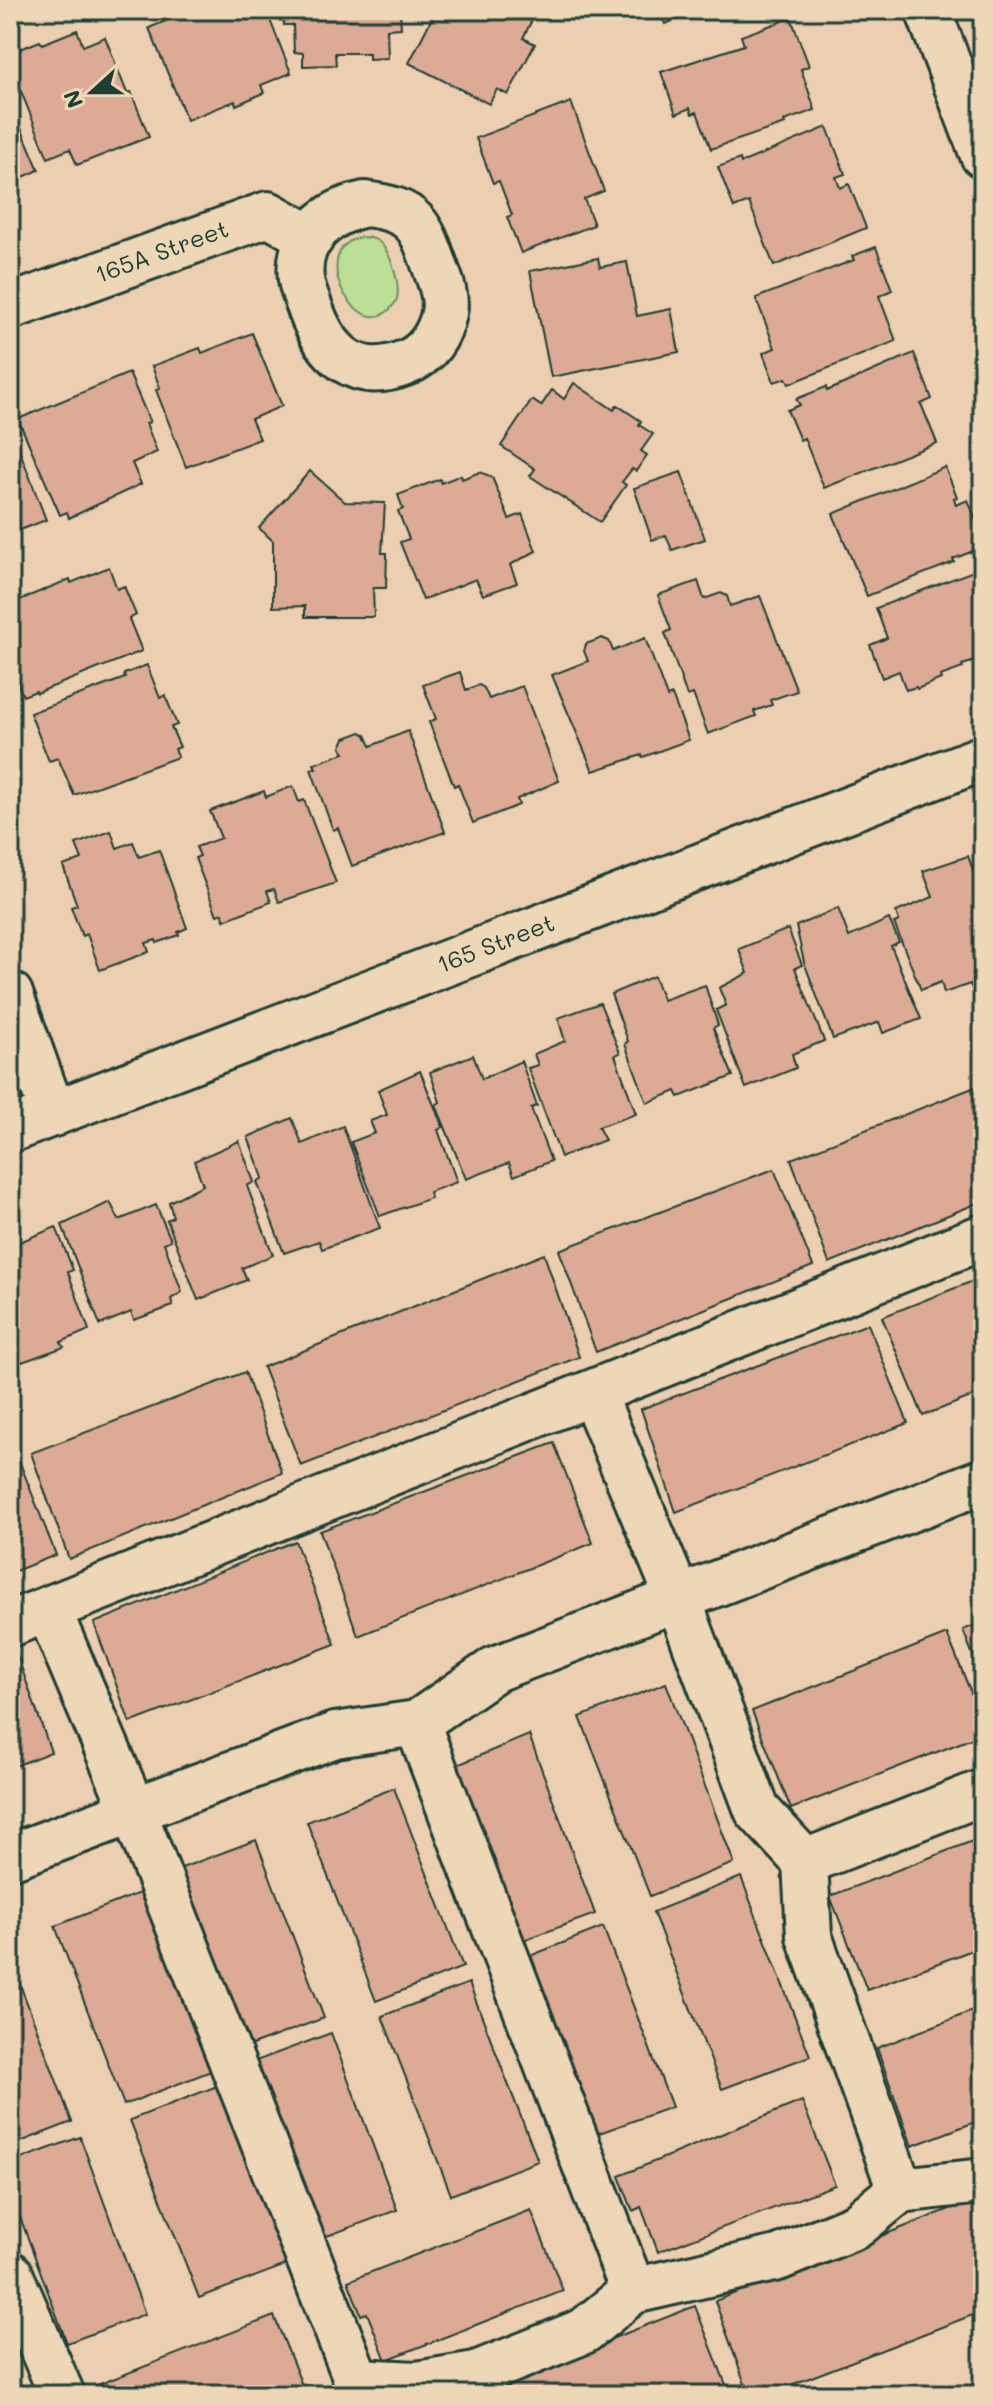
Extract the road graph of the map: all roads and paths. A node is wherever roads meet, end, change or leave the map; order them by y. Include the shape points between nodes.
1 (928, 10) edge
2 (983, 155) edge
3 (311, 238) dead end
4 (10, 307) edge
5 (983, 758) edge
6 (10, 994) edge
7 (53, 1114) junction
8 (10, 1130) edge
9 (983, 1237) edge
10 (593, 1393) junction
11 (983, 1481) edge
12 (678, 1598) junction
13 (30, 1618) edge
14 (417, 1723) junction
15 (983, 1792) edge
16 (133, 1810) junction
17 (10, 1857) edge
18 (805, 1862) junction
19 (983, 2181) edge
20 (900, 2190) junction
21 (10, 2274) edge
22 (633, 2291) junction
23 (351, 2388) edge
24 (62, 2395) edge

1 - 2 street
3 - 4 street, 165A Street via 268,214
5 - 7 street, 165 Street
6 - 7 street
7 - 8 street, 165 Street
9 - 10 street
10 - 12 street
10 - 13 street
11 - 12 street
12 - 14 street via 495,1669
12 - 18 street via 757,1810
13 - 16 street
14 - 16 street via 335,1735
14 - 22 street
15 - 18 street
16 - 17 street
16 - 23 street
18 - 20 street via 809,1936
19 - 20 street
20 - 22 street via 856,2226 778,2258
21 - 24 street
22 - 23 street via 584,2331 476,2374

